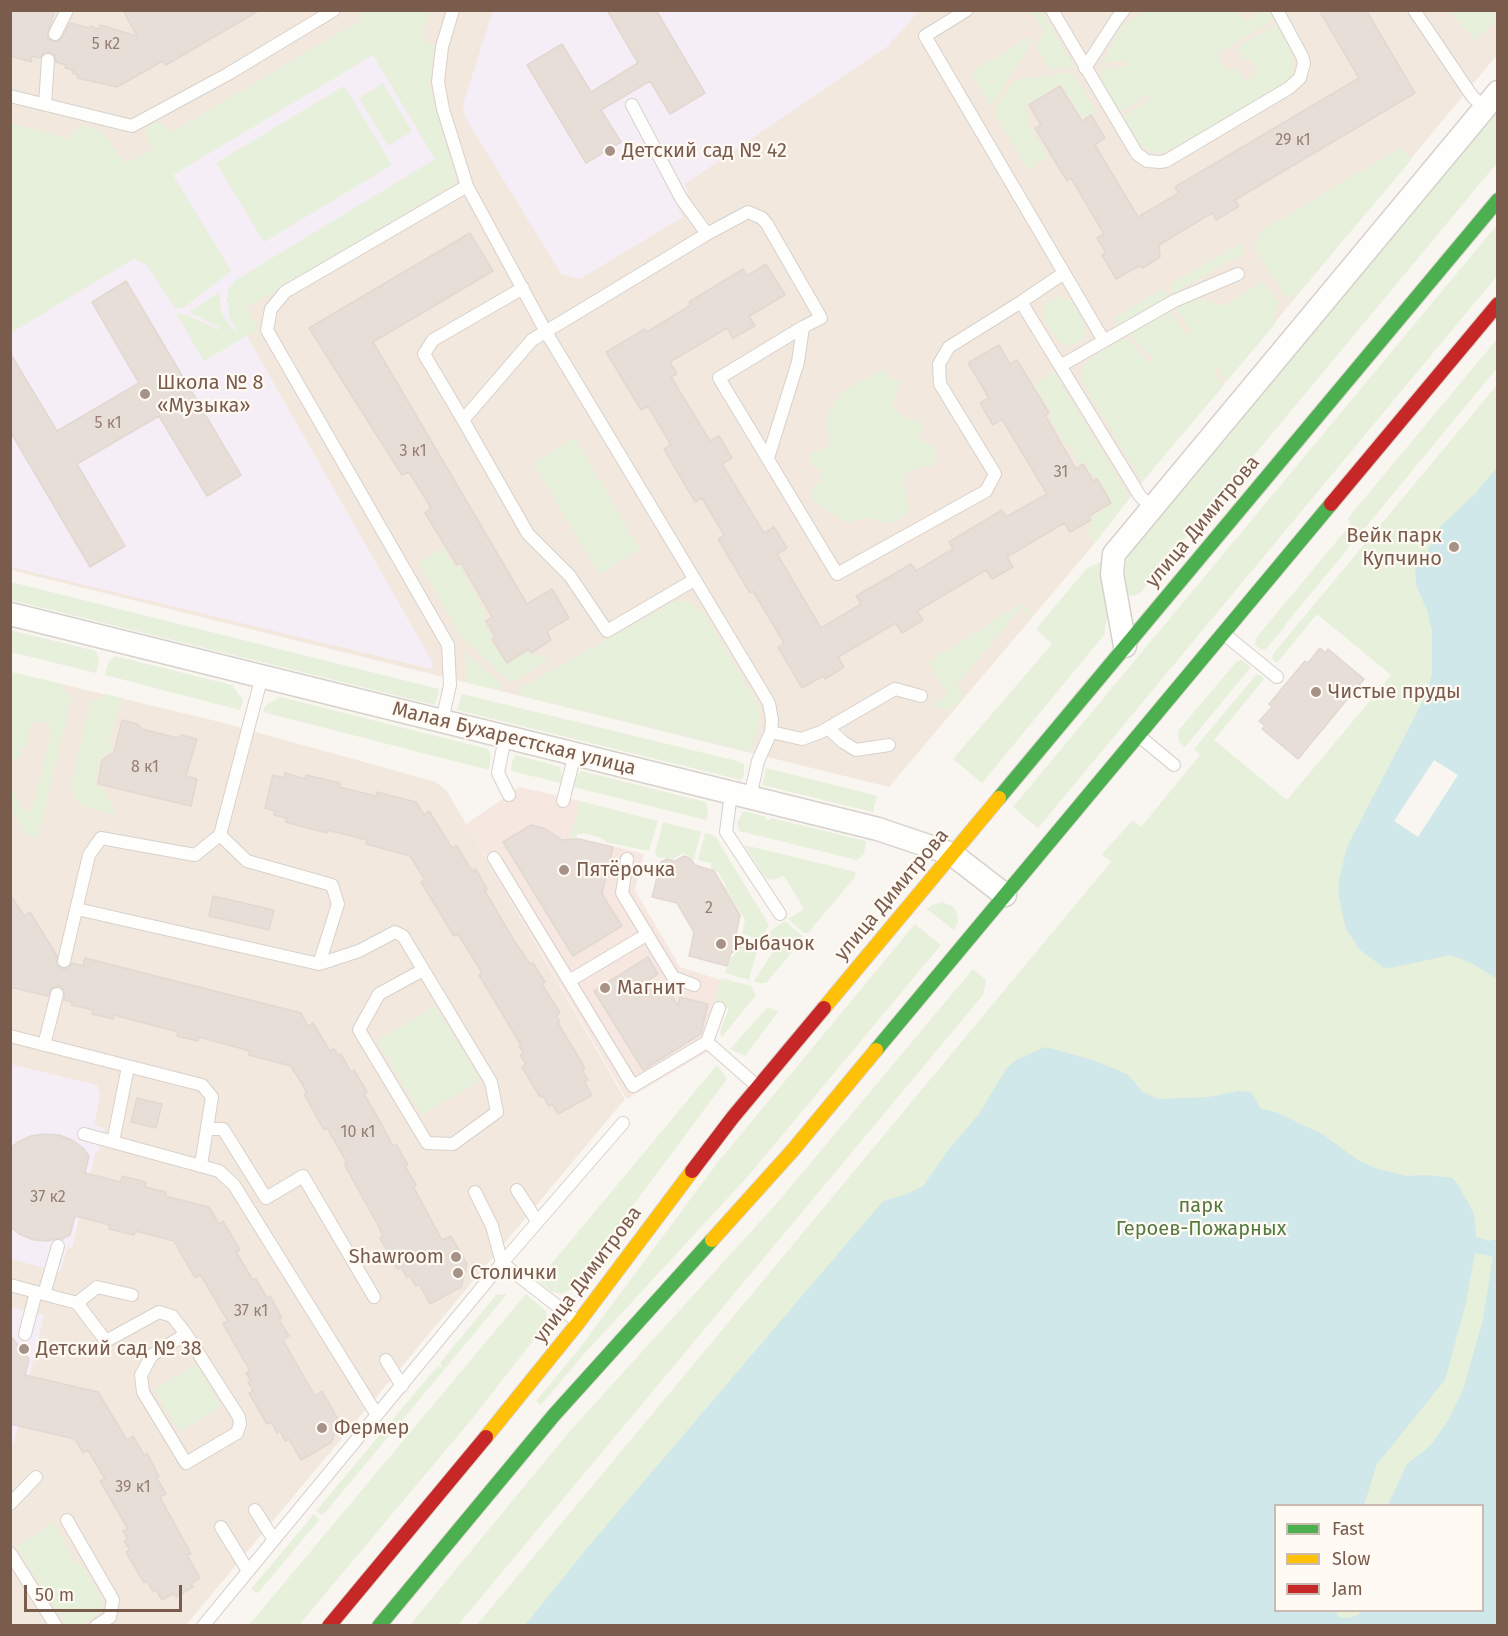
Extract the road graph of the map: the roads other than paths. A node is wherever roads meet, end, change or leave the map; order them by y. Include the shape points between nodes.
1 (67, 10) edge
2 (334, 10) edge
3 (453, 10) edge
4 (967, 10) edge
5 (1052, 10) edge
6 (1124, 10) edge
7 (1277, 10) edge
8 (1414, 10) edge
9 (55, 34) dead end
10 (48, 60) dead end
11 (1085, 68) junction
12 (10, 96) edge
13 (1491, 100) edge
14 (45, 104) junction
15 (632, 105) dead end
16 (467, 186) junction
17 (1497, 200) edge
18 (707, 234) junction
19 (1064, 273) junction
20 (1238, 274) dead end
21 (523, 288) junction
22 (1021, 302) junction
23 (1497, 304) edge
24 (803, 327) junction
25 (546, 332) junction
26 (1104, 341) junction
27 (1062, 365) junction
28 (464, 420) junction
29 (768, 458) junction
30 (1152, 508) junction
31 (694, 580) junction
32 (10, 614) edge
33 (1223, 633) junction
34 (1125, 646) junction
35 (262, 676) junction
36 (1277, 677) dead end
37 (921, 696) dead end
38 (442, 721) junction
39 (828, 728) junction
40 (771, 732) junction
41 (1138, 735) junction
42 (505, 736) junction
43 (890, 745) dead end
44 (575, 754) junction
45 (1174, 765) dead end
46 (509, 795) dead end
47 (741, 795) junction
48 (563, 801) dead end
49 (220, 835) junction
50 (952, 854) junction
51 (494, 858) dead end
52 (627, 859) dead end
53 (1005, 895) junction
54 (77, 909) junction
55 (780, 915) dead end
56 (646, 936) junction
57 (64, 961) dead end
58 (319, 964) junction
59 (423, 970) junction
60 (569, 981) junction
61 (694, 985) dead end
62 (57, 994) dead end
63 (718, 1008) dead end
64 (10, 1036) edge
65 (706, 1042) junction
66 (44, 1045) junction
67 (128, 1067) junction
68 (758, 1086) junction
69 (622, 1123) dead end
70 (207, 1129) junction
71 (84, 1134) dead end
72 (113, 1142) junction
73 (201, 1165) junction
74 (517, 1190) dead end
75 (475, 1192) dead end
76 (537, 1221) junction
77 (58, 1246) dead end
78 (502, 1263) junction
79 (10, 1285) edge
80 (40, 1293) junction
81 (132, 1295) dead end
82 (374, 1297) dead end
83 (77, 1303) junction
84 (578, 1323) junction
85 (25, 1334) dead end
86 (186, 1334) junction
87 (386, 1360) dead end
88 (402, 1386) junction
89 (377, 1415) junction
90 (36, 1477) dead end
91 (10, 1504) edge
92 (255, 1510) dead end
93 (67, 1520) dead end
94 (221, 1527) dead end
95 (274, 1540) junction
96 (10, 1553) edge
97 (248, 1571) junction
98 (56, 1626) edge
99 (96, 1626) edge
100 (203, 1626) edge
101 (329, 1626) edge
102 (379, 1626) edge

1 - 9 lane
2 - 14 lane via 132,126
3 - 16 lane via 442,47 438,82
4 - 19 lane via 926,36
5 - 11 lane
6 - 11 lane
7 - 11 lane via 1302,56 1300,78 1166,161 1147,161 1137,154
8 - 13 lane via 1472,96
10 - 14 lane
12 - 14 lane
13 - 30 street
15 - 18 lane via 681,198
16 - 21 lane
16 - 38 lane via 285,292 271,309 267,330 448,645 450,685
17 - 34 street, улица Димитрова
18 - 24 lane via 748,212 762,218 821,318
18 - 25 lane
19 - 22 lane
19 - 26 lane
20 - 26 lane via 1174,301
21 - 25 lane
21 - 28 lane via 433,340 424,354
22 - 27 lane
22 - 29 lane via 949,347 939,364 940,384 995,474 986,491 837,574
23 - 33 street
24 - 29 lane via 798,362
24 - 29 lane via 719,378
25 - 28 lane via 532,339
25 - 31 lane
26 - 27 lane
27 - 30 lane via 1140,496
28 - 31 lane via 528,534 570,576 606,631
30 - 34 street via 1114,554 1113,583
31 - 40 lane via 769,703
32 - 35 street, Малая Бухарестская улица
33 - 36 lane
33 - 41 street
34 - 50 street, улица Димитрова
35 - 38 street, Малая Бухарестская улица
35 - 49 lane
37 - 39 lane via 895,689
38 - 42 street, Малая Бухарестская улица
39 - 40 lane via 802,739
39 - 43 lane via 856,750
40 - 47 lane
41 - 45 lane
41 - 53 street
42 - 44 street, Малая Бухарестская улица
42 - 46 lane via 498,773
44 - 47 street, Малая Бухарестская улица
44 - 48 lane
47 - 50 street, Малая Бухарестская улица via 878,829
47 - 55 lane via 726,832
49 - 54 lane via 195,855 100,838 89,855
49 - 58 lane via 247,861 332,885 338,904
50 - 53 street, Малая Бухарестская улица
50 - 68 street, улица Димитрова
51 - 60 lane
52 - 56 lane via 621,893
53 - 102 street via 794,1150 567,1400
54 - 57 lane
54 - 58 lane
56 - 60 lane
56 - 61 lane via 673,977
58 - 59 lane via 359,951 394,932 404,936
59 - 59 lane via 491,1082 496,1112 453,1144 427,1143 359,1030 379,994
60 - 65 lane via 633,1086
62 - 66 lane
63 - 65 lane
64 - 66 lane
65 - 68 lane
66 - 67 lane
67 - 70 lane via 201,1085 212,1096
67 - 72 lane
68 - 84 street, улица Димитрова
69 - 76 lane
70 - 73 lane
70 - 82 lane via 223,1130 266,1198 303,1176
71 - 72 lane
72 - 73 lane
73 - 89 lane via 219,1171 234,1185
74 - 76 lane
75 - 78 lane via 492,1226
76 - 78 lane
77 - 80 lane
78 - 84 lane
78 - 88 lane
79 - 80 lane
80 - 83 lane
80 - 85 lane
81 - 83 lane via 97,1287
83 - 86 lane via 106,1341 159,1312 172,1316
84 - 101 street, улица Димитрова
86 - 86 lane via 240,1424 237,1433 186,1463 143,1392 141,1375 152,1355
87 - 88 lane
88 - 89 lane
89 - 95 lane
90 - 91 lane
92 - 95 lane
93 - 99 lane via 112,1600 110,1617
94 - 97 lane
95 - 97 lane
96 - 98 lane
97 - 100 lane

